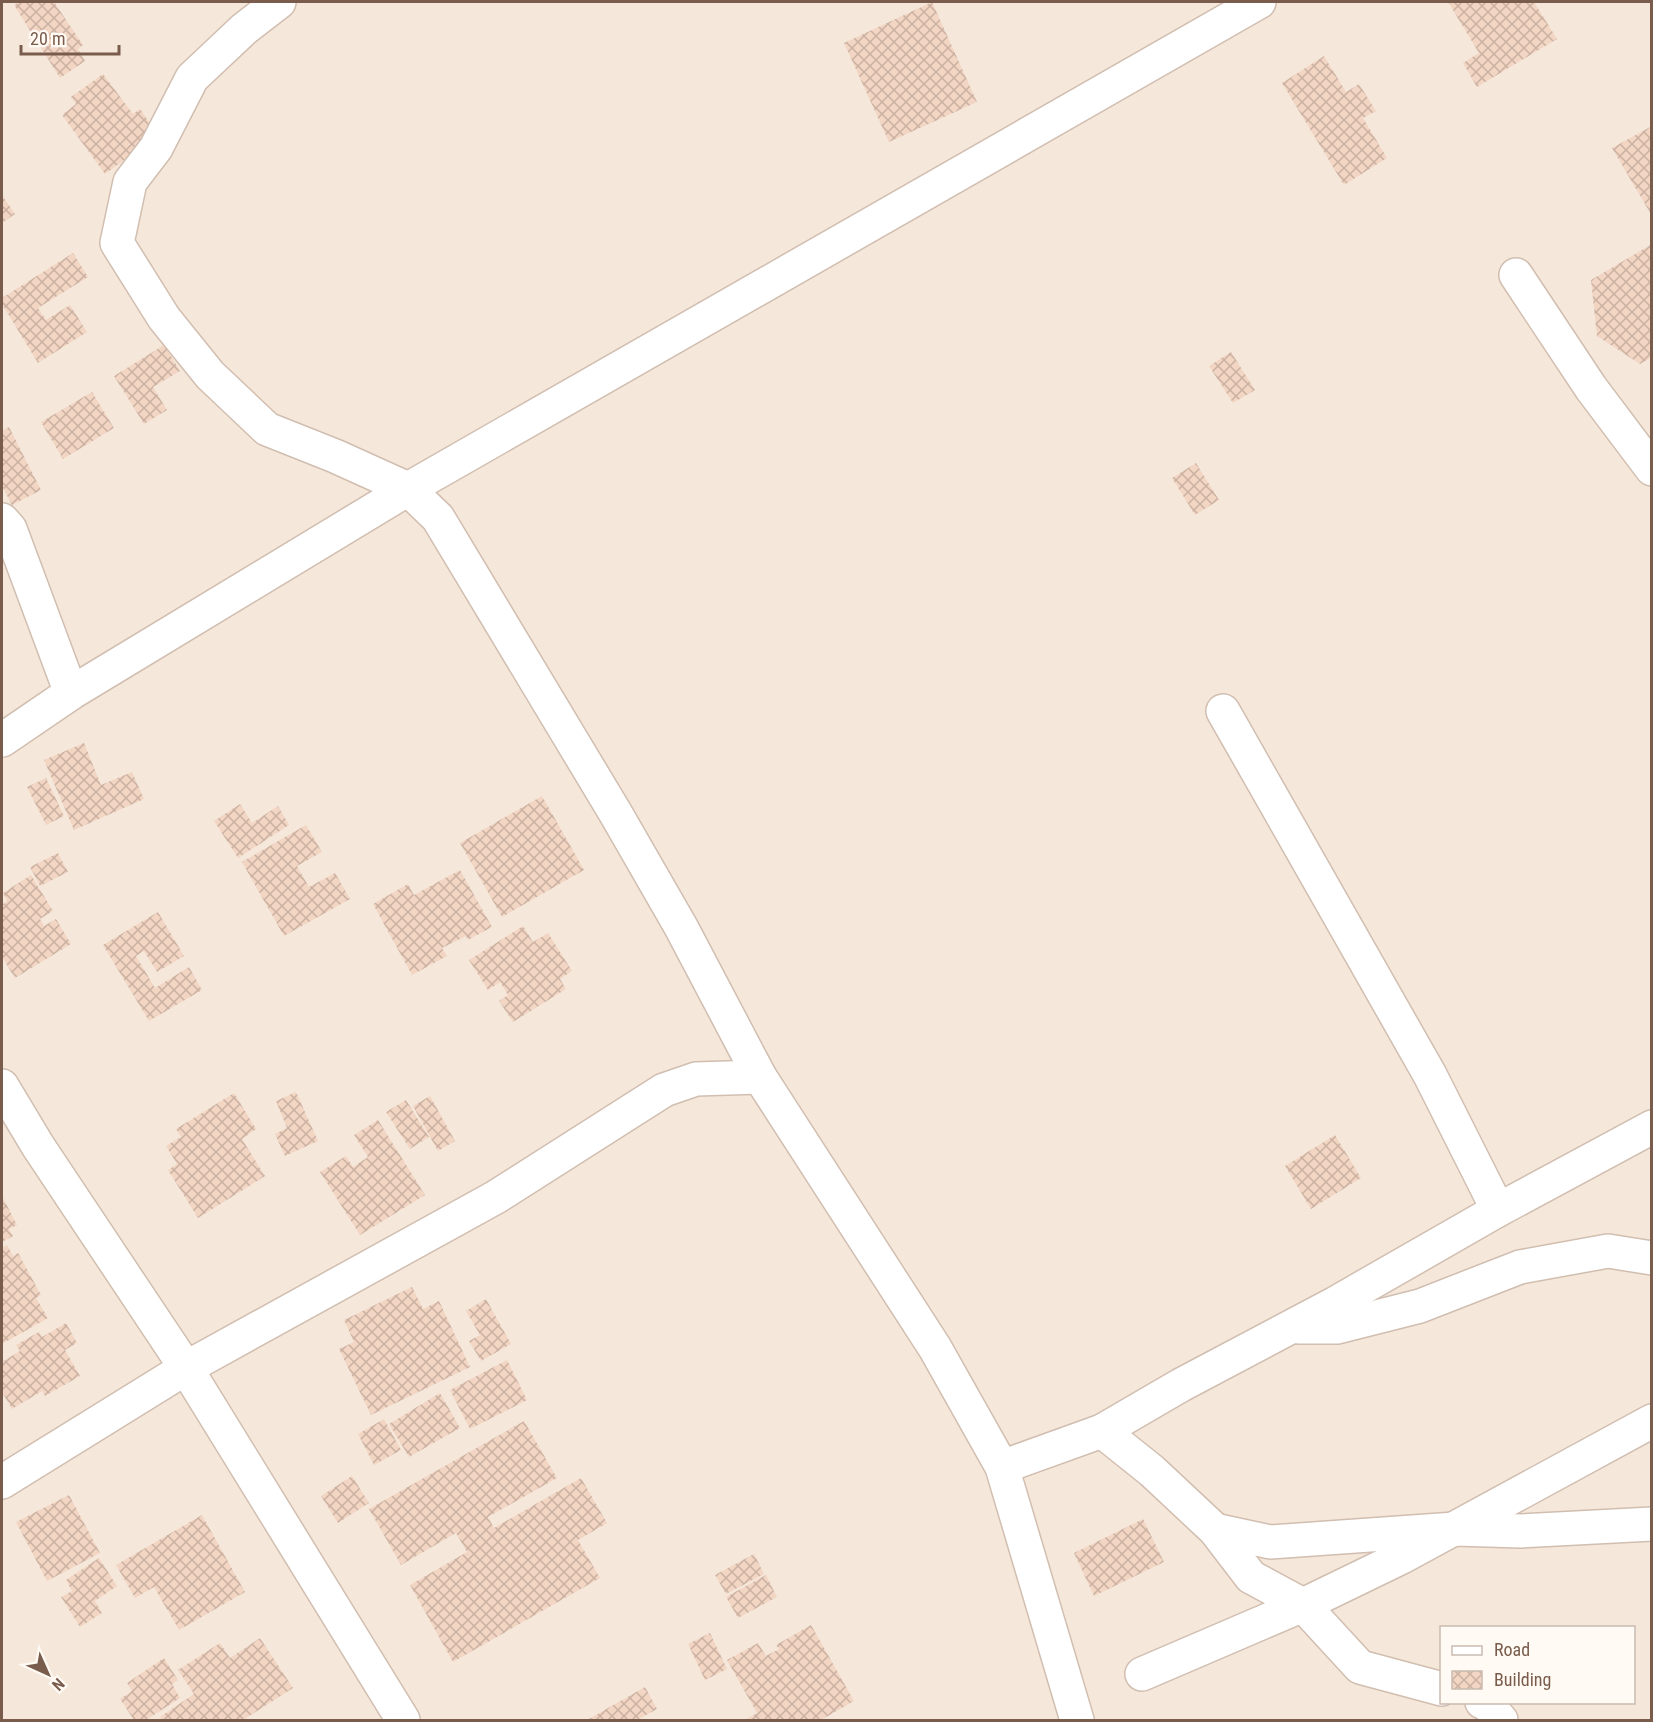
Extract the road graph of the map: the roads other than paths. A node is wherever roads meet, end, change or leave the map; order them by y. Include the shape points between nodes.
1 (279, 2) edge
2 (1259, 2) edge
3 (1516, 275) dead end
4 (1652, 469) edge
5 (408, 489) junction
6 (2, 520) edge
7 (70, 693) junction
8 (1222, 711) dead end
9 (2, 740) edge
10 (760, 1077) junction
11 (2, 1086) edge
12 (1652, 1127) edge
13 (1498, 1210) junction
14 (1652, 1258) edge
15 (1291, 1327) junction
16 (186, 1368) junction
17 (1652, 1421) edge
18 (1102, 1431) junction
19 (1002, 1467) junction
20 (2, 1482) edge
21 (1652, 1524) edge
22 (1455, 1529) junction
23 (1215, 1530) junction
24 (1303, 1605) junction
25 (1142, 1674) dead end
26 (1440, 1688) edge
27 (1487, 1704) edge
28 (403, 1720) edge
29 (1077, 1720) edge
30 (1501, 1720) edge

1 - 5 street via 192,78 156,148 130,182 117,243 165,318 210,375 267,429
2 - 5 street
3 - 4 street via 1591,388
5 - 7 street
5 - 10 street via 438,518 536,679 681,927
6 - 7 street via 10,529
7 - 9 street
8 - 13 street via 1430,1075
10 - 16 street via 696,1079 664,1090 496,1197
10 - 19 street via 935,1348
11 - 16 street
12 - 13 street
13 - 15 street
14 - 15 street via 1608,1251 1520,1267 1420,1306 1337,1327
15 - 18 street
16 - 20 street
16 - 28 street
17 - 22 street
18 - 19 street
18 - 23 street
19 - 29 street
21 - 22 street via 1521,1531
22 - 23 street via 1270,1542
22 - 24 street
23 - 24 street via 1251,1577
24 - 25 street
24 - 26 street via 1360,1667
27 - 30 street

